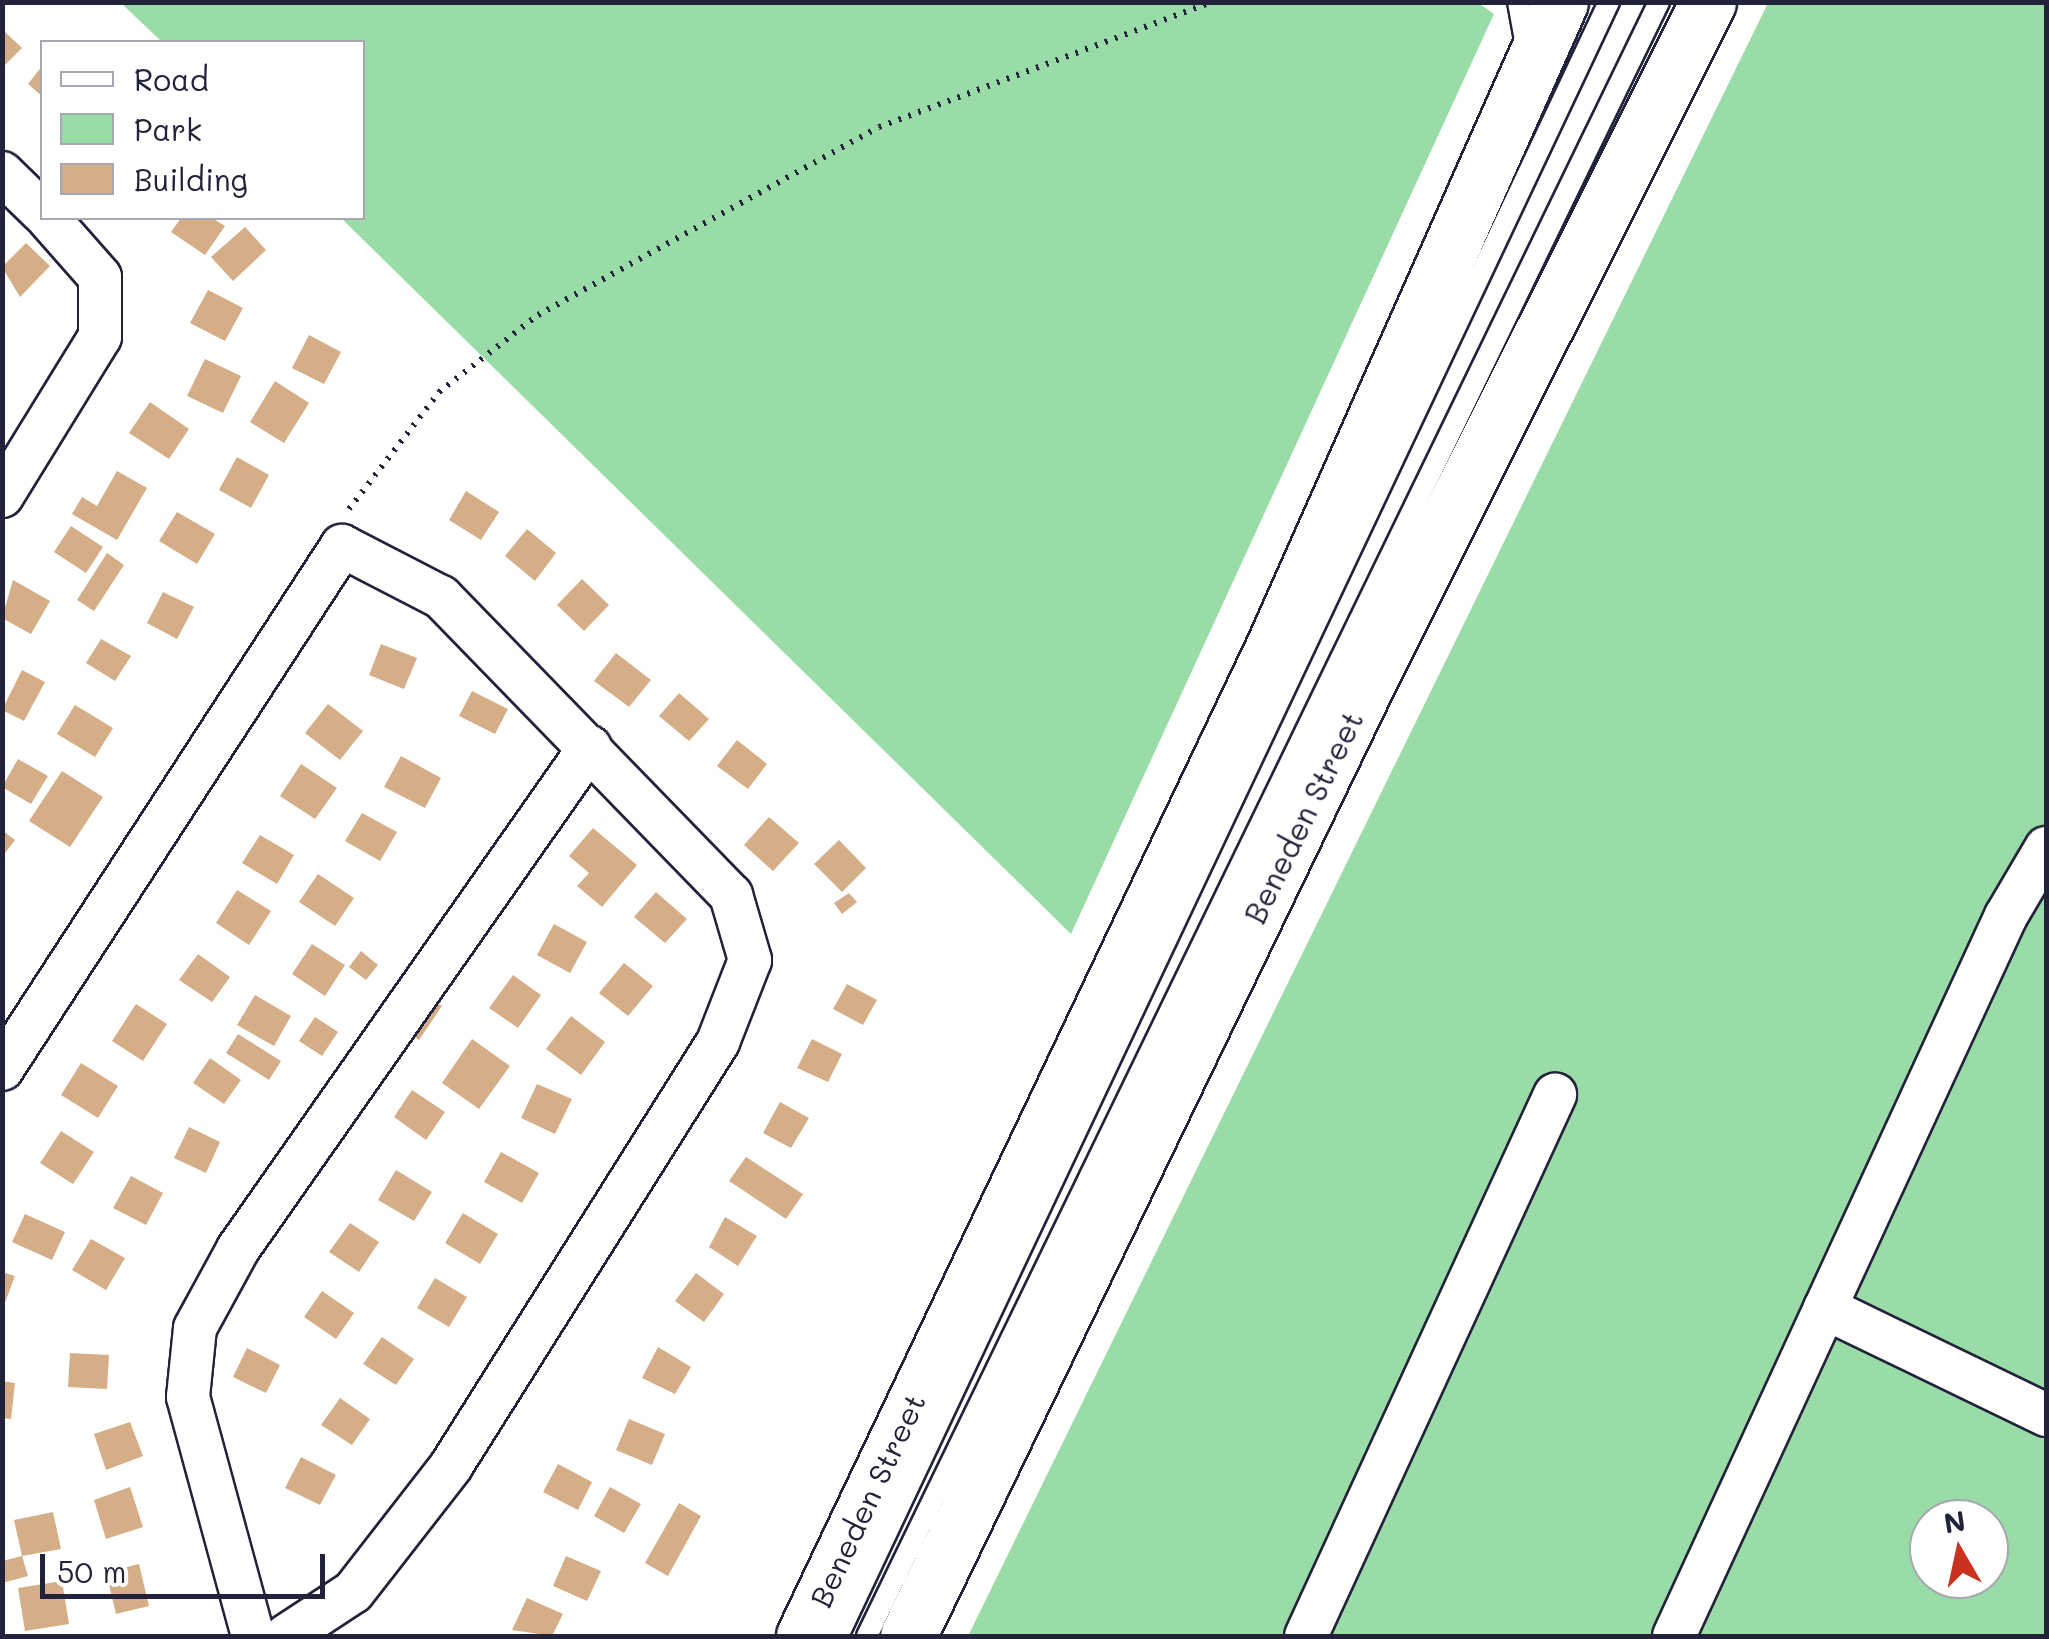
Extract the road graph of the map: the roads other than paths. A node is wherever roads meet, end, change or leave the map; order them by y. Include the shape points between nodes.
1 (1518, 2) edge
2 (1560, 2) edge
3 (1609, 2) edge
4 (1659, 2) edge
5 (1708, 2) edge
6 (1530, 68) junction
7 (2, 172) edge
8 (40, 210) edge
9 (50, 220) edge
10 (2, 496) edge
11 (590, 746) junction
12 (2046, 848) edge
13 (5, 1058) edge
14 (1555, 1095) dead end
15 (1825, 1308) junction
16 (2046, 1414) edge
17 (253, 1636) edge
18 (286, 1636) edge
19 (804, 1636) edge
20 (838, 1636) edge
21 (867, 1636) edge
22 (908, 1636) edge
23 (1306, 1636) edge
24 (1674, 1636) edge

1 - 6 lane
2 - 6 main road, Beneden Street
3 - 20 lane
4 - 21 lane
5 - 22 main road, Beneden Street via 1368,680
6 - 19 main road, Beneden Street via 1275,644
7 - 8 street
9 - 10 street via 100,278 100,338
11 - 13 street via 441,597 342,546
11 - 17 street via 198,1318 188,1397
11 - 18 street via 731,895 749,933 744,986 654,1148 452,1465 352,1592
12 - 15 street
14 - 23 street
15 - 16 street
15 - 24 street

